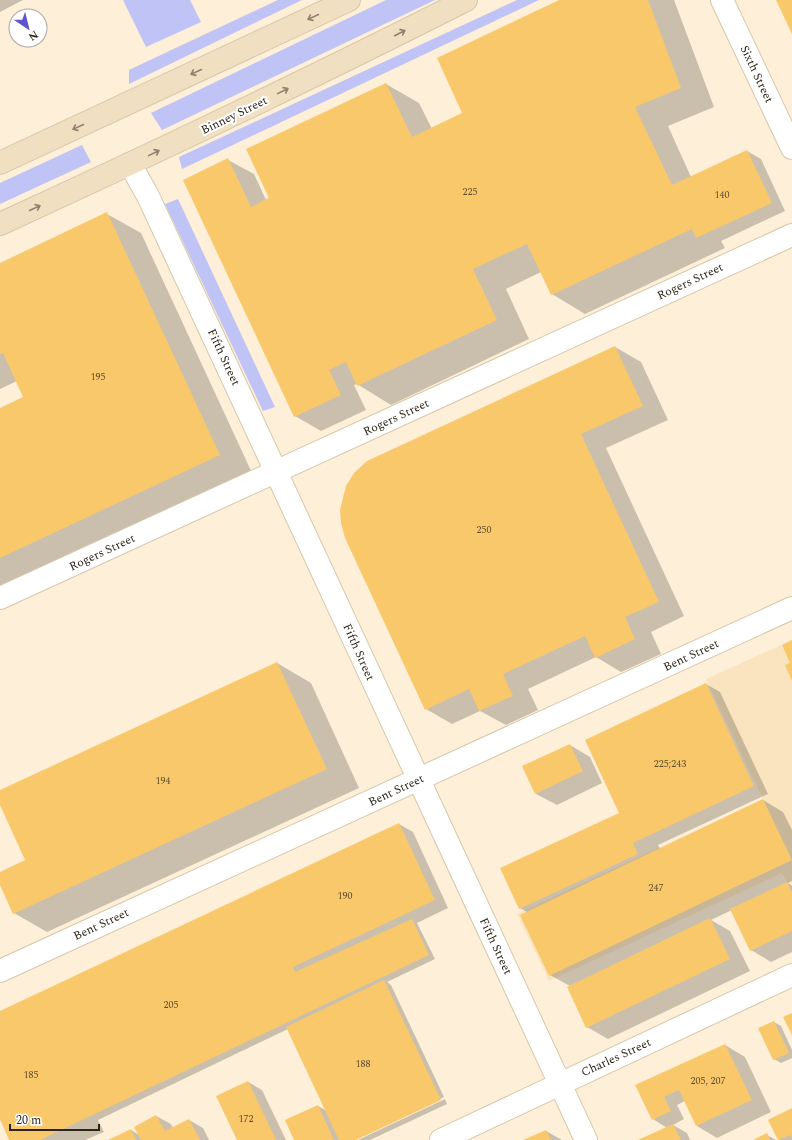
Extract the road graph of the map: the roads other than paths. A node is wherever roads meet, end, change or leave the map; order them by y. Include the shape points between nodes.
1 (349, 0) edge
2 (466, 0) edge
3 (722, 0) edge
4 (792, 148) edge
5 (0, 163) edge
6 (130, 164) junction
7 (0, 224) edge
8 (792, 235) edge
9 (276, 471) junction
10 (0, 598) edge
11 (792, 608) edge
12 (417, 780) junction
13 (0, 971) edge
14 (792, 975) edge
15 (560, 1084) junction
16 (441, 1140) edge
17 (586, 1140) edge

1 -> 5 main road
6 -> 2 main road, Binney Street via 338,65
3 - 4 street, Sixth Street
7 -> 6 main road, Binney Street
6 - 9 street, Fifth Street via 151,203
8 - 9 street, Rogers Street
9 - 10 street, Rogers Street
9 - 12 street, Fifth Street
11 - 12 street, Bent Street
12 - 13 street, Bent Street
12 - 15 street, Fifth Street
14 - 15 street, Charles Street
15 - 16 street, Charles Street
15 - 17 street, Fifth Street

